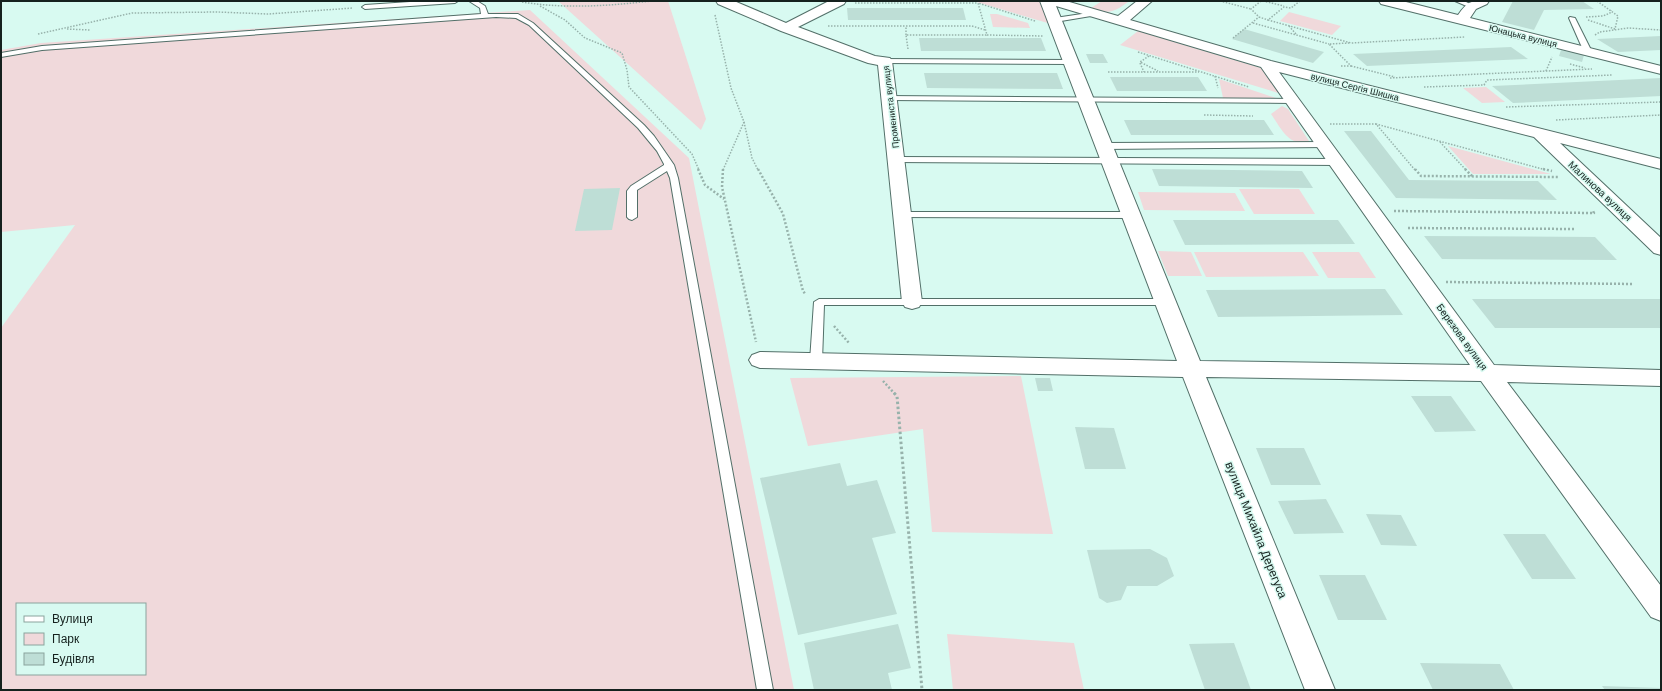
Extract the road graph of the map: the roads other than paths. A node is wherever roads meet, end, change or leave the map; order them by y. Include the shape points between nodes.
1 (456, 1) edge
2 (472, 1) edge
3 (723, 1) edge
4 (839, 1) edge
5 (1047, 1) edge
6 (1052, 1) edge
7 (1145, 1) edge
8 (1386, 1) edge
9 (1458, 1) edge
10 (1477, 4) edge
11 (365, 7) road end
12 (1095, 14) junction
13 (485, 16) junction
14 (1572, 18) dead end
15 (1120, 21) junction
16 (1461, 21) junction
17 (1047, 26) junction
18 (786, 28) junction
19 (1588, 52) junction
20 (1, 54) edge
21 (885, 61) junction
22 (1072, 62) junction
23 (1266, 64) junction
24 (1661, 70) edge
25 (890, 98) junction
26 (1086, 100) junction
27 (1292, 101) junction
28 (1538, 133) junction
29 (1324, 145) junction
30 (1103, 146) junction
31 (897, 160) junction
32 (1111, 162) junction
33 (1336, 162) junction
34 (670, 164) junction
35 (1661, 164) edge
36 (903, 215) junction
37 (1130, 215) junction
38 (632, 217) dead end
39 (1661, 249) edge
40 (912, 302) junction
41 (1165, 302) junction
42 (760, 360) road end
43 (816, 361) junction
44 (1193, 369) junction
45 (1488, 373) junction
46 (1661, 378) edge
47 (1661, 608) edge
48 (765, 690) edge
49 (1320, 690) edge

1 - 11 lane
2 - 13 lane via 483,7
3 - 18 street, Промениста вулиця
4 - 18 street
5 - 17 street, вулиця Михайла Дерегуса
6 - 12 street, вулиця Сергія Шишка
7 - 15 street
8 - 16 street, Юнацька вулиця
9 - 10 lane
10 - 16 street
12 - 15 street, вулиця Сергія Шишка
12 - 17 lane
13 - 20 lane via 42,48
13 - 34 lane via 518,16 531,24 643,128
14 - 19 lane
15 - 23 street, вулиця Сергія Шишка
16 - 19 street, Юнацька вулиця
17 - 22 street, вулиця Михайла Дерегуса
18 - 21 street, Промениста вулиця via 873,60
19 - 24 street, Юнацька вулиця
21 - 22 lane
21 - 25 street, Промениста вулиця
22 - 26 street, вулиця Михайла Дерегуса
23 - 27 street, Березова вулиця
23 - 28 street, вулиця Сергія Шишка
25 - 26 lane
25 - 31 street, Промениста вулиця
26 - 27 lane
26 - 30 street, вулиця Михайла Дерегуса
27 - 29 street, Березова вулиця
28 - 35 street, вулиця Сергія Шишка
28 - 39 street, Малинова вулиця
29 - 30 lane
29 - 33 street, Березова вулиця
30 - 32 street, вулиця Михайла Дерегуса
31 - 32 lane
31 - 36 street, Промениста вулиця
32 - 33 lane
32 - 37 street, вулиця Михайла Дерегуса
33 - 45 street, Березова вулиця
34 - 38 lane via 634,188
34 - 48 lane via 676,185
36 - 37 lane
36 - 40 street, Промениста вулиця
37 - 41 street, вулиця Михайла Дерегуса
40 - 41 lane
40 - 43 lane via 819,302
41 - 44 street, вулиця Михайла Дерегуса
42 - 43 street
43 - 44 street
44 - 45 street
44 - 49 street, вулиця Михайла Дерегуса
45 - 46 street
45 - 47 street, Березова вулиця

